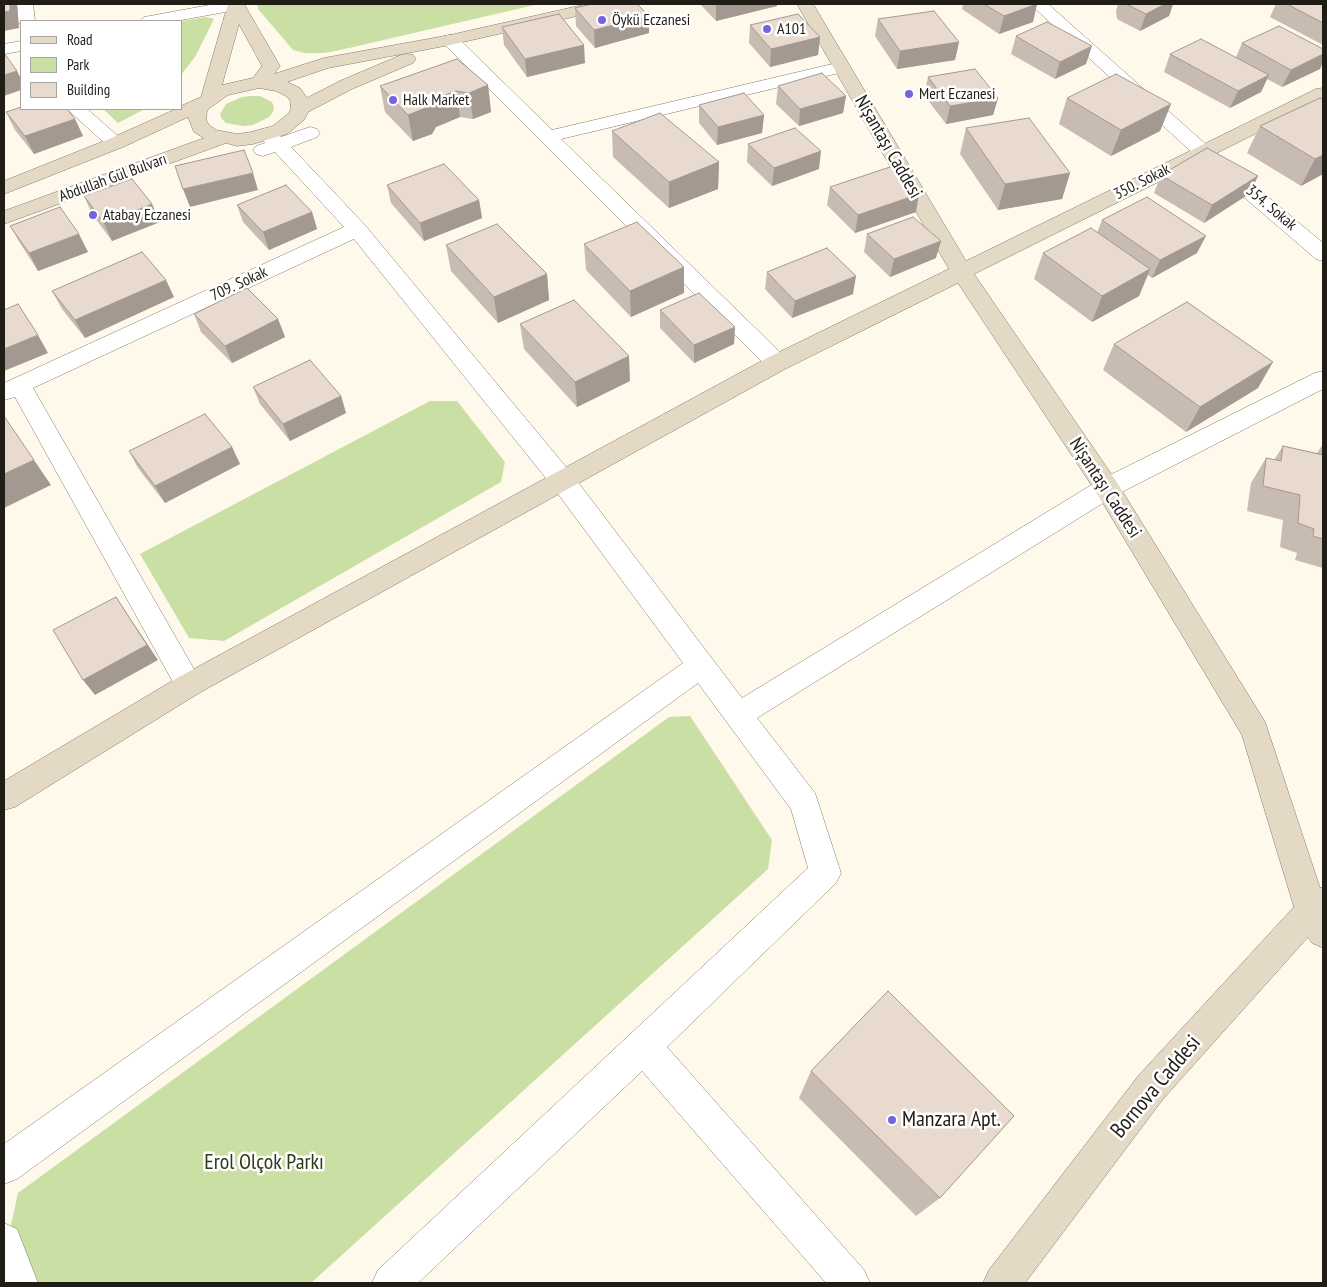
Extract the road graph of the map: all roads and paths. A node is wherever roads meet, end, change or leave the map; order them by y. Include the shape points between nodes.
1 (25, 4) edge
2 (236, 4) edge
3 (608, 4) edge
4 (806, 4) edge
5 (1038, 4) edge
6 (27, 20) edge
7 (155, 20) edge
8 (450, 40) junction
9 (20, 46) edge
10 (4, 49) edge
11 (841, 66) junction
12 (263, 83) junction
13 (1323, 93) edge
14 (207, 100) junction
15 (300, 108) junction
16 (77, 110) edge
17 (310, 132) dead end
18 (549, 136) junction
19 (222, 138) junction
20 (116, 143) junction
21 (269, 143) junction
22 (1203, 152) junction
23 (4, 188) edge
24 (4, 218) edge
25 (357, 229) junction
26 (1323, 254) edge
27 (962, 273) junction
28 (777, 363) junction
29 (1323, 379) edge
30 (12, 388) edge
31 (562, 480) junction
32 (1107, 488) junction
33 (700, 666) junction
34 (188, 685) junction
35 (739, 714) junction
36 (4, 797) edge
37 (1319, 915) edge
38 (643, 1046) junction
39 (4, 1166) edge
40 (4, 1242) edge
41 (19, 1283) edge
42 (390, 1283) edge
43 (851, 1283) edge
44 (1002, 1283) edge

1 - 6 street
2 - 7 street
2 - 12 street via 271,66
2 - 14 street
3 - 8 street
4 - 11 street, Nişantaşı Caddesi
5 - 22 street, 354. Sokak
8 - 12 street via 324,62
8 - 15 street
8 - 18 street
9 - 10 street
11 - 18 street
11 - 27 street, Nişantaşı Caddesi
12 - 14 street, Abdullah Gül Bulvarı via 233,87
12 - 15 street via 282,86 293,92
13 - 22 street, 350. Sokak
14 - 19 street via 198,111 197,120 201,128
14 - 20 street, Abdullah Gül Bulvarı
15 - 21 street via 297,116
16 - 20 street
17 - 21 street
18 - 28 street
19 - 21 street
19 - 24 street, Abdullah Gül Bulvarı
20 - 23 street, Abdullah Gül Bulvarı
21 - 25 street
22 - 26 street, 354. Sokak
22 - 27 street, 350. Sokak
25 - 30 street, 709. Sokak
25 - 31 street
27 - 28 street, 350. Sokak
27 - 32 street, Nişantaşı Caddesi
28 - 31 street, 350. Sokak
29 - 32 street
30 - 34 street
31 - 33 street
31 - 34 street, 350. Sokak
32 - 35 street
32 - 37 street, Nişantaşı Caddesi via 1255,731
33 - 35 street
33 - 39 street
34 - 36 street, 350. Sokak
35 - 38 street via 804,803 825,873
37 - 44 street, Bornova Caddesi via 1151,1087
38 - 42 street
38 - 43 street
40 - 41 street

